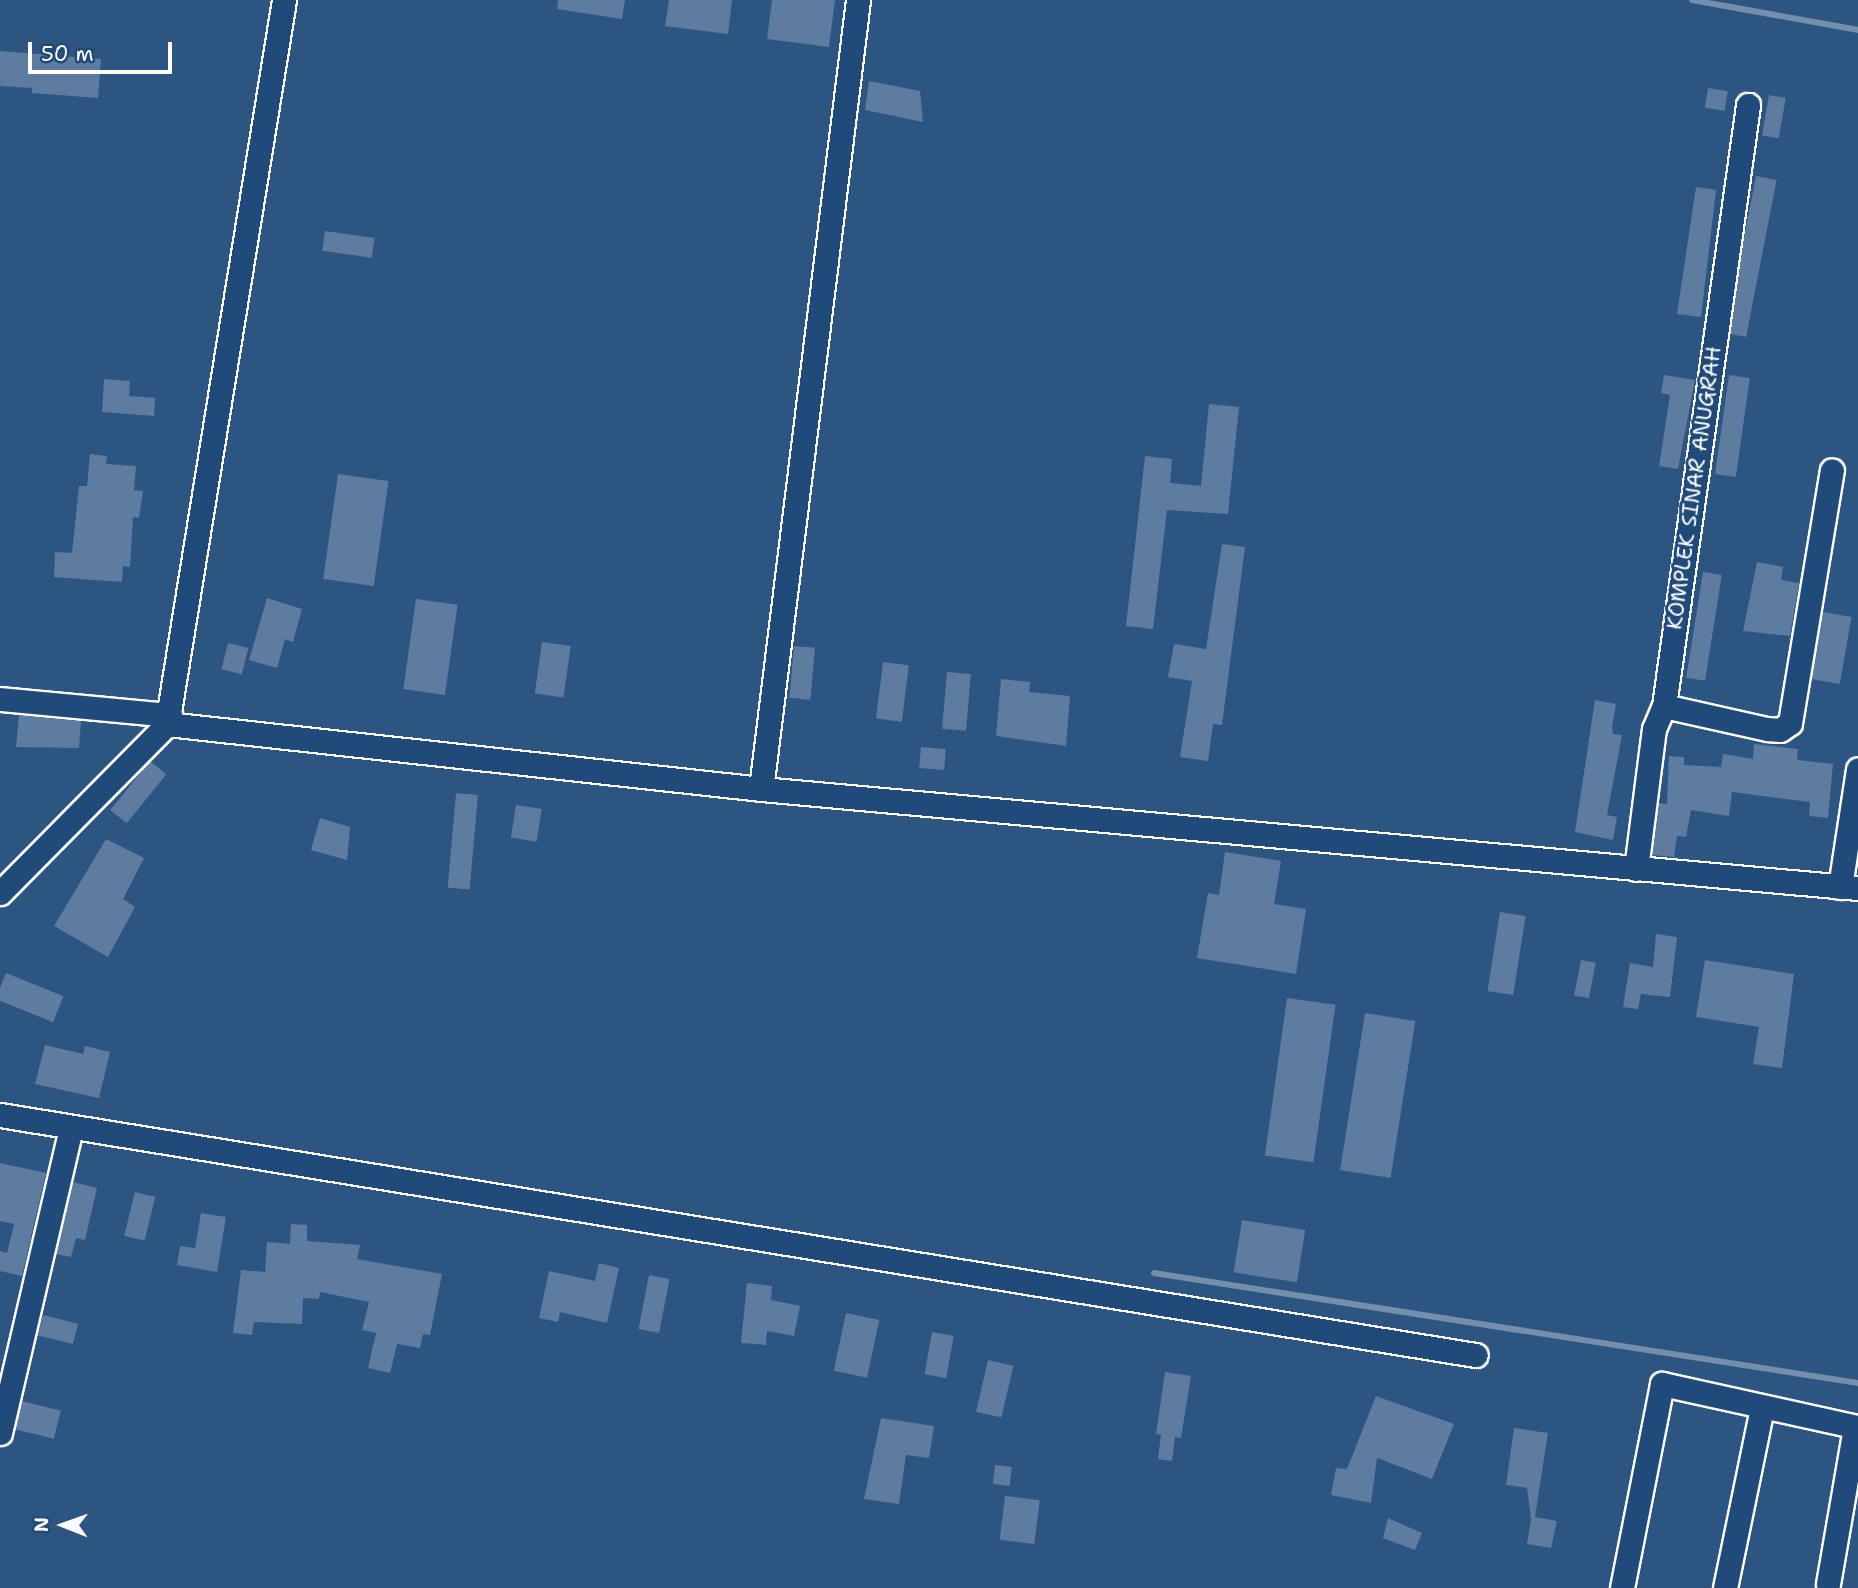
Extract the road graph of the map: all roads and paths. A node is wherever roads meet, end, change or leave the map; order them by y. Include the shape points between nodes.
1 (284, 0) edge
2 (858, 0) edge
3 (1748, 105) dead end
4 (1832, 470) dead end
5 (0, 699) edge
6 (1664, 706) junction
7 (169, 720) junction
8 (1858, 769) edge
9 (761, 789) junction
10 (1636, 869) junction
11 (1849, 888) edge
12 (0, 893) edge
13 (0, 1115) edge
14 (71, 1128) junction
15 (1476, 1355) dead end
16 (1762, 1406) junction
17 (1857, 1427) edge
18 (0, 1433) edge
19 (1828, 1584) dead end
20 (1622, 1588) edge
21 (1725, 1588) edge

1 - 7 street
2 - 9 street
3 - 6 street, KOMPLEK SINAR ANUGRAH
4 - 6 street via 1790,723 1780,730 1768,729
5 - 7 street
6 - 10 street, KOMPLEK SINAR ANUGRAH via 1654,729
7 - 9 street
7 - 12 street
8 - 11 street
9 - 10 street via 1173,823
10 - 11 street
13 - 14 street
14 - 15 street
14 - 18 street
16 - 17 street
16 - 20 street via 1662,1384
16 - 21 street
17 - 19 street

